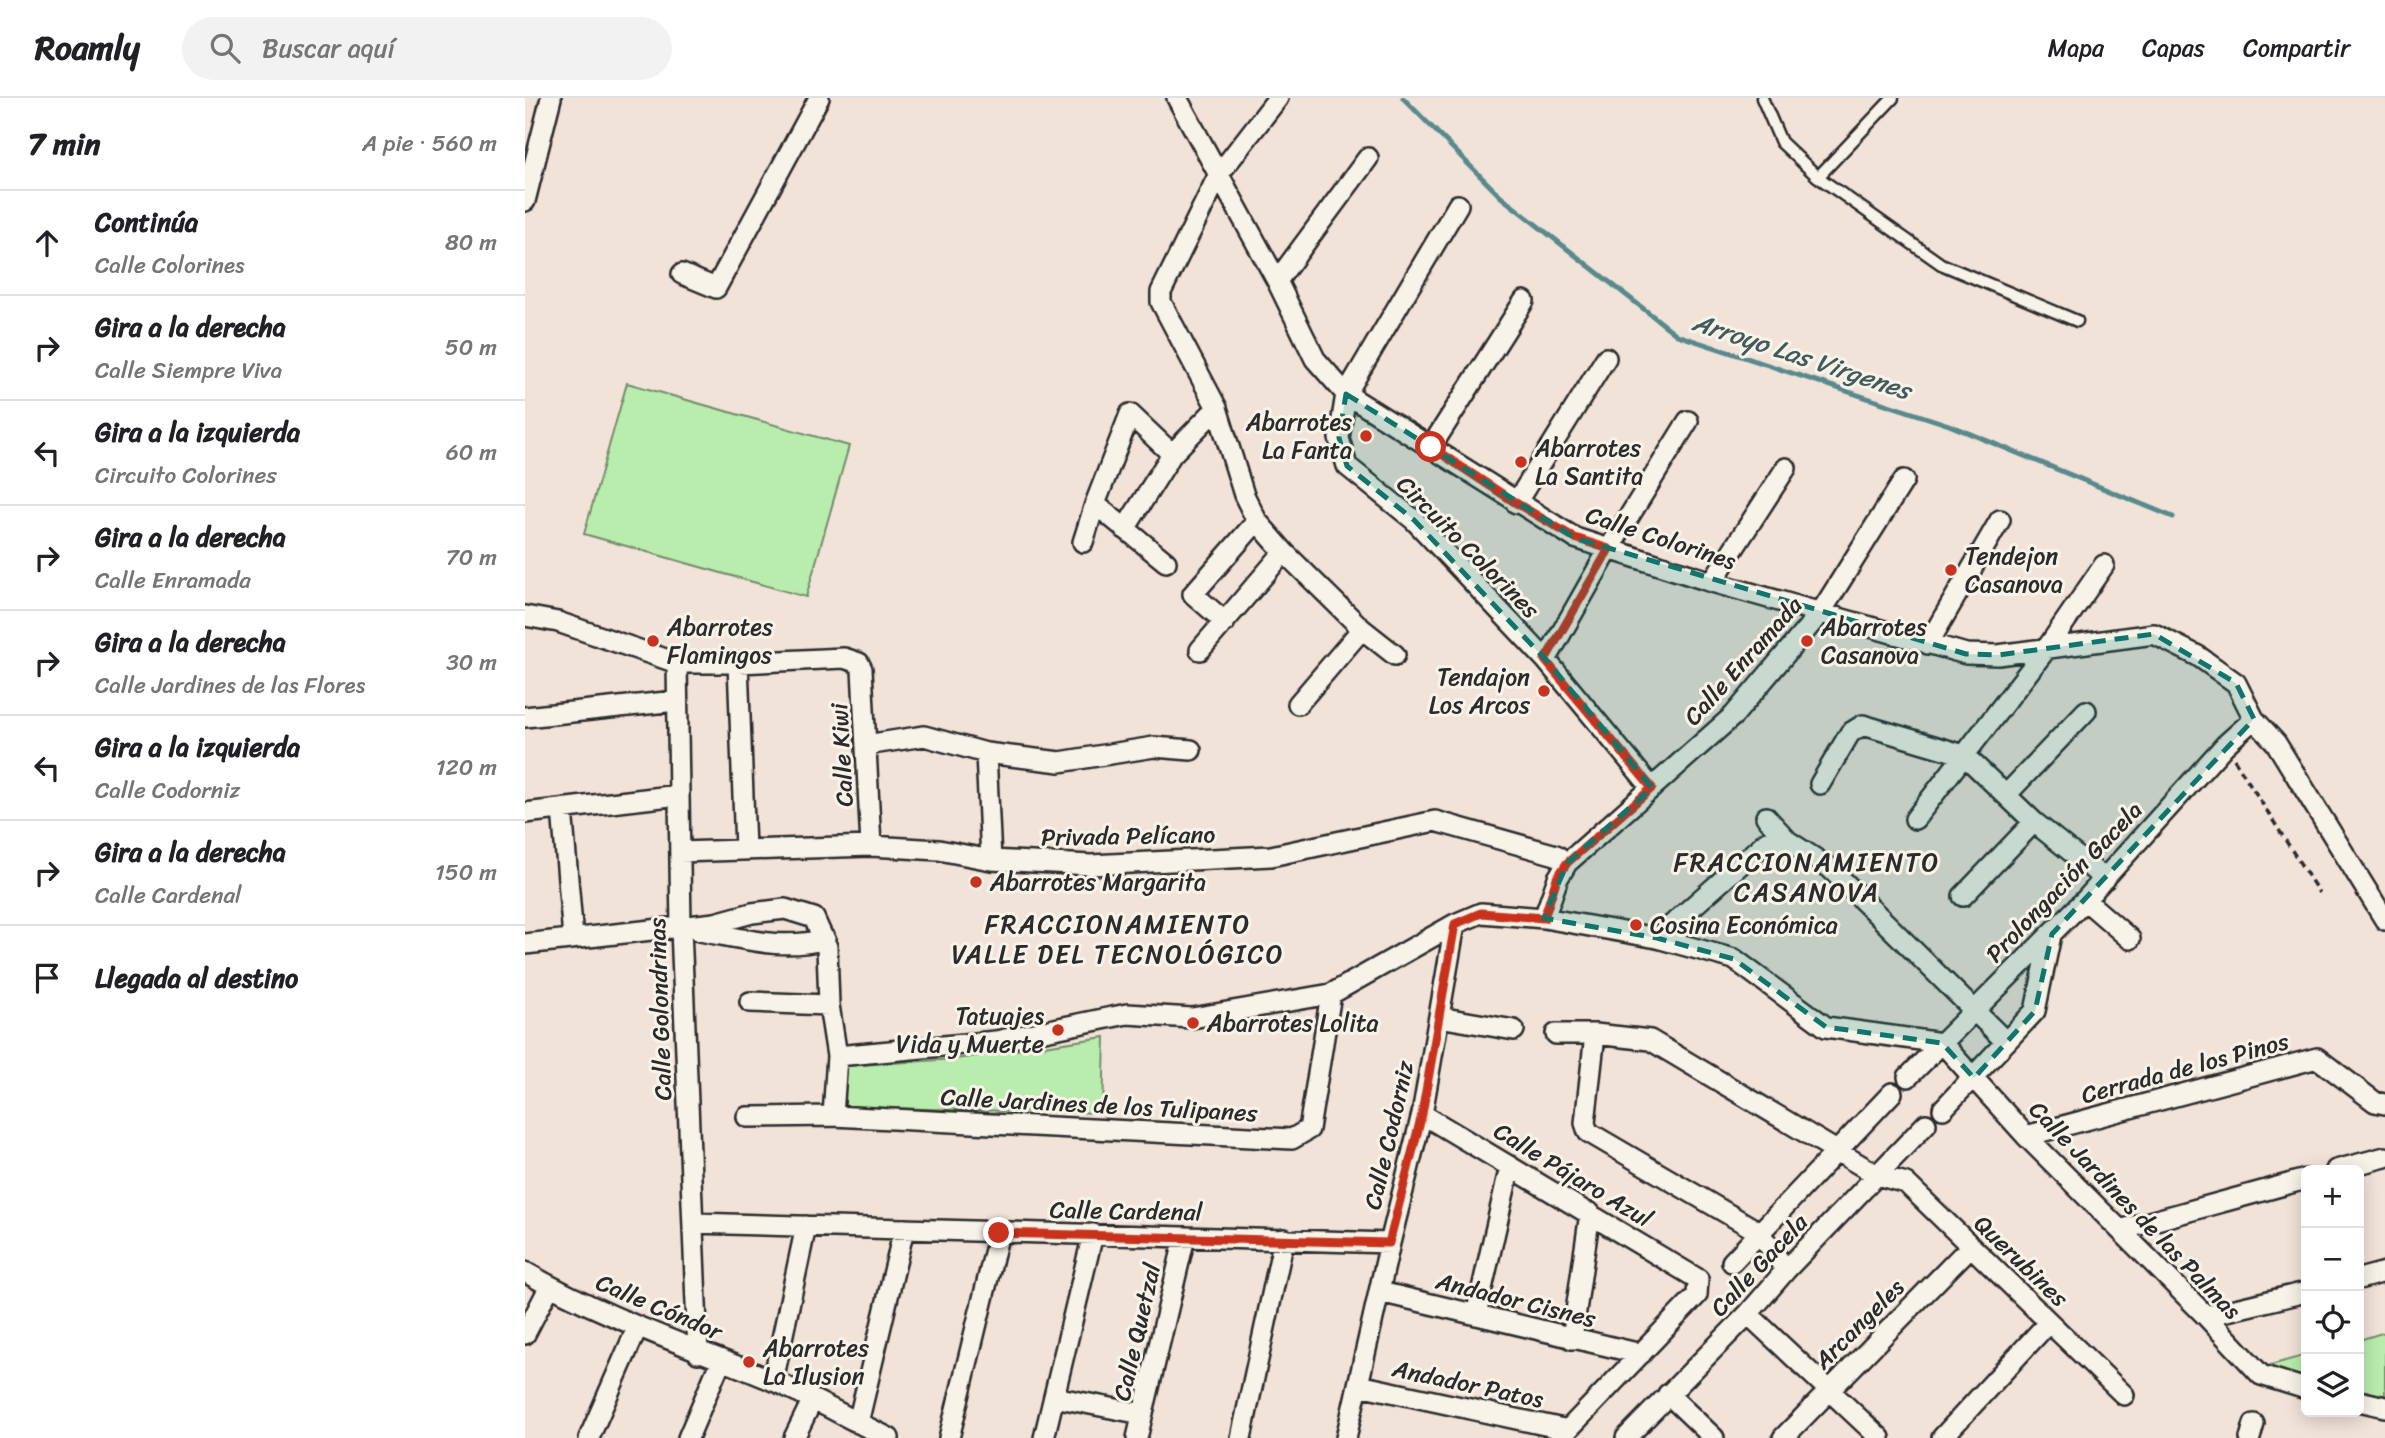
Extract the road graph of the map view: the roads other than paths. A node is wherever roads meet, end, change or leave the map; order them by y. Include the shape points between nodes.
1 (551, 98) edge
2 (819, 98) edge
3 (1177, 98) edge
4 (1278, 98) edge
5 (1762, 98) edge
6 (1893, 98) edge
7 (1368, 158) dead end
8 (1219, 174) junction
9 (1818, 177) junction
10 (525, 201) edge
11 (1458, 205) dead end
12 (682, 274) dead end
13 (1277, 281) junction
14 (1524, 301) dead end
15 (2077, 321) dead end
16 (1606, 358) dead end
17 (1346, 394) junction
18 (1217, 408) junction
19 (1688, 421) dead end
20 (1431, 447) junction
21 (1172, 454) junction
22 (1786, 468) dead end
23 (1903, 480) dead end
24 (1516, 503) junction
25 (1095, 504) junction
26 (2000, 520) dead end
27 (1257, 521) junction
28 (1125, 529) junction
29 (1083, 542) dead end
30 (1609, 549) junction
31 (1284, 552) junction
32 (1166, 562) dead end
33 (2104, 565) dead end
34 (1712, 582) junction
35 (1821, 612) junction
36 (525, 616) edge
37 (1224, 622) junction
38 (1362, 629) junction
39 (1928, 645) junction
40 (2047, 648) junction
41 (1201, 650) dead end
42 (1395, 655) dead end
43 (1545, 660) junction
44 (677, 663) junction
45 (738, 663) junction
46 (676, 701) junction
47 (1298, 704) dead end
48 (2086, 712) dead end
49 (525, 717) edge
50 (2254, 719) junction
51 (866, 745) junction
52 (1191, 750) dead end
53 (986, 754) junction
54 (1964, 755) junction
55 (1820, 784) dead end
56 (1652, 788) junction
57 (679, 795) junction
58 (2006, 795) junction
59 (562, 809) junction
60 (525, 813) edge
61 (1766, 817) dead end
62 (1915, 819) dead end
63 (2034, 822) junction
64 (1788, 841) junction
65 (871, 846) junction
66 (745, 849) junction
67 (680, 852) junction
68 (991, 860) junction
69 (1567, 863) junction
70 (2105, 879) junction
71 (1963, 896) dead end
72 (2085, 900) junction
73 (1544, 918) junction
74 (2385, 920) edge
75 (1455, 924) junction
76 (681, 928) junction
77 (2052, 934) junction
78 (573, 938) junction
79 (1657, 938) junction
80 (825, 939) junction
81 (2130, 939) dead end
82 (525, 944) edge
83 (1331, 995) junction
84 (750, 1002) dead end
85 (829, 1005) junction
86 (1973, 1010) junction
87 (1439, 1017) junction
88 (1514, 1030) dead end
89 (1556, 1034) dead end
90 (1595, 1034) junction
91 (2006, 1042) junction
92 (1942, 1043) junction
93 (837, 1056) junction
94 (1908, 1077) dead end
95 (1974, 1078) junction
96 (1892, 1093) dead end
97 (2385, 1104) edge
98 (1943, 1109) dead end
99 (1422, 1114) junction
100 (833, 1116) junction
101 (747, 1117) dead end
102 (1926, 1124) dead end
103 (2026, 1136) junction
104 (1836, 1150) junction
105 (2385, 1157) edge
106 (2355, 1165) edge
107 (1510, 1166) junction
108 (1877, 1175) junction
109 (2301, 1180) edge
110 (1590, 1213) junction
111 (693, 1223) junction
112 (806, 1226) junction
113 (904, 1229) junction
114 (2120, 1230) junction
115 (1759, 1232) junction
116 (999, 1233) junction
117 (1093, 1234) junction
118 (1185, 1237) junction
119 (1284, 1240) junction
120 (1389, 1243) junction
121 (1971, 1246) junction
122 (1733, 1262) dead end
123 (1786, 1270) junction
124 (525, 1272) edge
125 (2385, 1272) edge
126 (2364, 1278) edge
127 (1698, 1279) joint
128 (550, 1286) junction
129 (1380, 1292) junction
130 (2301, 1293) edge
131 (1748, 1314) junction
132 (1476, 1315) junction
133 (2206, 1317) junction
134 (2049, 1322) junction
135 (637, 1328) junction
136 (525, 1334) edge
137 (1572, 1339) junction
138 (698, 1353) junction
139 (1641, 1354) junction
140 (721, 1360) junction
141 (773, 1381) junction
142 (1359, 1385) junction
143 (2301, 1387) edge
144 (1829, 1390) junction
145 (1668, 1394) junction
146 (2124, 1395) dead end
147 (1054, 1397) junction
148 (812, 1401) junction
149 (2364, 1402) edge
150 (2385, 1407) edge
151 (1142, 1414) junction
152 (858, 1423) junction
153 (1564, 1434) edge
154 (589, 1438) edge
155 (688, 1438) edge
156 (794, 1438) edge
157 (889, 1438) edge
158 (949, 1438) edge
159 (1044, 1438) edge
160 (1137, 1438) edge
161 (1241, 1438) edge
162 (1346, 1438) edge
163 (1626, 1438) edge
164 (1714, 1438) edge
165 (1783, 1438) edge
166 (1880, 1438) edge
167 (1942, 1438) edge

1 - 10 street
2 - 12 street via 716,288
3 - 8 street, Calle Colorines
4 - 8 street
5 - 9 lane via 1781,142
6 - 9 lane
7 - 13 street
8 - 13 street, Calle Colorines
8 - 18 street via 1161,292 1161,302
9 - 15 lane via 1941,264
11 - 17 street
13 - 17 street, Calle Colorines via 1315,359
14 - 20 street
16 - 24 street
17 - 20 street, Calle Colorines
17 - 43 street, Circuito Colorines via 1339,438 1347,466 1414,520
18 - 21 street
18 - 27 street via 1244,495
19 - 30 street
20 - 24 street, Calle Colorines
21 - 25 street via 1130,414
21 - 28 street
22 - 34 street
23 - 35 street, Calle Enramada
24 - 30 street, Calle Colorines via 1575,538
25 - 28 street
25 - 29 street
26 - 39 street
27 - 31 street
27 - 37 street via 1193,594
28 - 32 street
30 - 34 street, Calle Colorines
30 - 43 street
31 - 37 street
31 - 38 street
33 - 40 street
34 - 35 street, Calle Colorines
35 - 39 street, Calle Colorines
35 - 56 street, Calle Enramada via 1734,715
36 - 44 street via 558,621
37 - 41 street
38 - 42 street
38 - 47 street
39 - 40 street, Calle Colorines via 1966,654 1998,655
40 - 50 street, Calle Colorines via 2154,634 2198,656 2236,683
40 - 54 street
43 - 56 street, Circuito Colorines
44 - 45 street
44 - 46 street, Calle Golondrinas
45 - 51 street, Calle Kiwi via 844,657 859,663
45 - 66 street
46 - 49 street
46 - 57 street, Calle Golondrinas
48 - 58 street
50 - 70 street, Prolongación Gacela via 2225,745
50 - 74 street, Calle Colorines via 2276,743
51 - 53 street via 924,736
51 - 65 street, Calle Kiwi
52 - 53 street via 1154,747 1061,762
53 - 68 street
54 - 55 street via 1863,725 1850,733
54 - 58 street
54 - 62 street
56 - 69 street, Calle Enramada
57 - 59 street
57 - 67 street, Calle Golondrinas
58 - 63 street
59 - 60 street
59 - 78 street
61 - 64 street
63 - 70 street
63 - 71 street
64 - 79 street via 1767,841
64 - 86 street via 1830,868
65 - 66 street, Privada Pelícano
65 - 68 street, Privada Pelícano via 939,850
66 - 67 street, Privada Pelícano
67 - 76 street, Calle Golondrinas
68 - 69 street, Privada Pelícano via 1091,865 1271,856 1435,821 1556,855
69 - 73 street, Calle Enramada
70 - 72 street, Prolongación Gacela
72 - 77 street, Prolongación Gacela
72 - 81 street
73 - 75 street via 1481,913
73 - 79 street
75 - 83 street
75 - 87 street, Calle Codorniz
76 - 78 street
76 - 80 street via 779,945
76 - 80 street via 785,909 814,918
76 - 111 street, Calle Golondrinas
77 - 86 street, Prolongación Gacela
77 - 91 street via 2035,1011
78 - 82 street
79 - 92 street via 1734,959 1826,1027
80 - 85 street
83 - 93 street via 1192,1018 1127,1014 996,1041
83 - 100 street, Calle Jardines de los Tulipanes via 1310,1129 1292,1139
84 - 85 street
85 - 93 street
86 - 91 street
86 - 92 street, Prolongación Gacela
87 - 88 street
87 - 99 street, Calle Codorniz
89 - 90 street, Querubines
90 - 104 street, Querubines via 1650,1040
90 - 115 street via 1585,1124 1588,1132
91 - 95 street
92 - 94 street, Prolongación Gacela
92 - 95 street, Calle Jardines de las Palmas
93 - 100 street
95 - 98 street
95 - 103 street, Calle Jardines de las Palmas
96 - 104 street
97 - 103 street, Cerrada de los Pinos via 2375,1102 2316,1058
99 - 107 street, Calle Pájaro Azul
99 - 120 street, Calle Codorniz
100 - 101 street, Calle Jardines de los Tulipanes
102 - 108 street, Calle Gacela
103 - 114 street, Calle Jardines de las Palmas
104 - 108 street, Querubines
104 - 115 street
105 - 106 street
107 - 110 street, Calle Pájaro Azul
107 - 132 street
108 - 121 street, Querubines via 1906,1183
108 - 123 street, Calle Gacela
109 - 114 street
110 - 127 street, Calle Pájaro Azul
110 - 137 street
111 - 112 street, Calle Cardenal
111 - 138 street, Calle Golondrinas
112 - 113 street, Calle Cardenal
112 - 141 street
113 - 116 street, Calle Cardenal
113 - 152 street
114 - 133 street, Calle Jardines de las Palmas
115 - 122 street
115 - 123 street
116 - 117 street, Calle Cardenal
116 - 158 street
117 - 118 street, Calle Cardenal
117 - 147 street
118 - 119 street, Calle Cardenal
118 - 151 street, Calle Quetzal
119 - 120 street, Calle Cardenal
119 - 161 street
120 - 129 street, Calle Codorniz
121 - 134 street, Querubines
121 - 144 street, Arcangeles
123 - 131 street, Calle Gacela
124 - 128 street, Calle Cóndor
125 - 126 street
127 - 139 street, Calle Gacela via 1697,1295
128 - 135 street, Calle Cóndor
128 - 136 street
129 - 132 street, Andador Cisnes
129 - 142 street, Calle Codorniz
130 - 133 street
131 - 144 street
131 - 145 street, Calle Gacela
132 - 137 street, Andador Cisnes
133 - 143 street, Calle Jardines de las Palmas via 2261,1375
134 - 146 street, Querubines
134 - 167 street
135 - 138 street, Calle Cóndor
135 - 154 street
137 - 139 street, Andador Cisnes
138 - 140 street, Calle Cóndor
139 - 153 street, Calle Gacela
140 - 141 street, Calle Cóndor
140 - 155 street
141 - 148 street, Calle Cóndor
142 - 153 street, Andador Patos
142 - 162 street, Calle Codorniz
144 - 165 street, Arcangeles
144 - 166 street
145 - 163 street, Calle Gacela
145 - 164 street
147 - 151 street
147 - 159 street
148 - 152 street, Calle Cóndor
148 - 156 street
149 - 150 street
151 - 160 street, Calle Quetzal
152 - 157 street, Calle Cóndor

